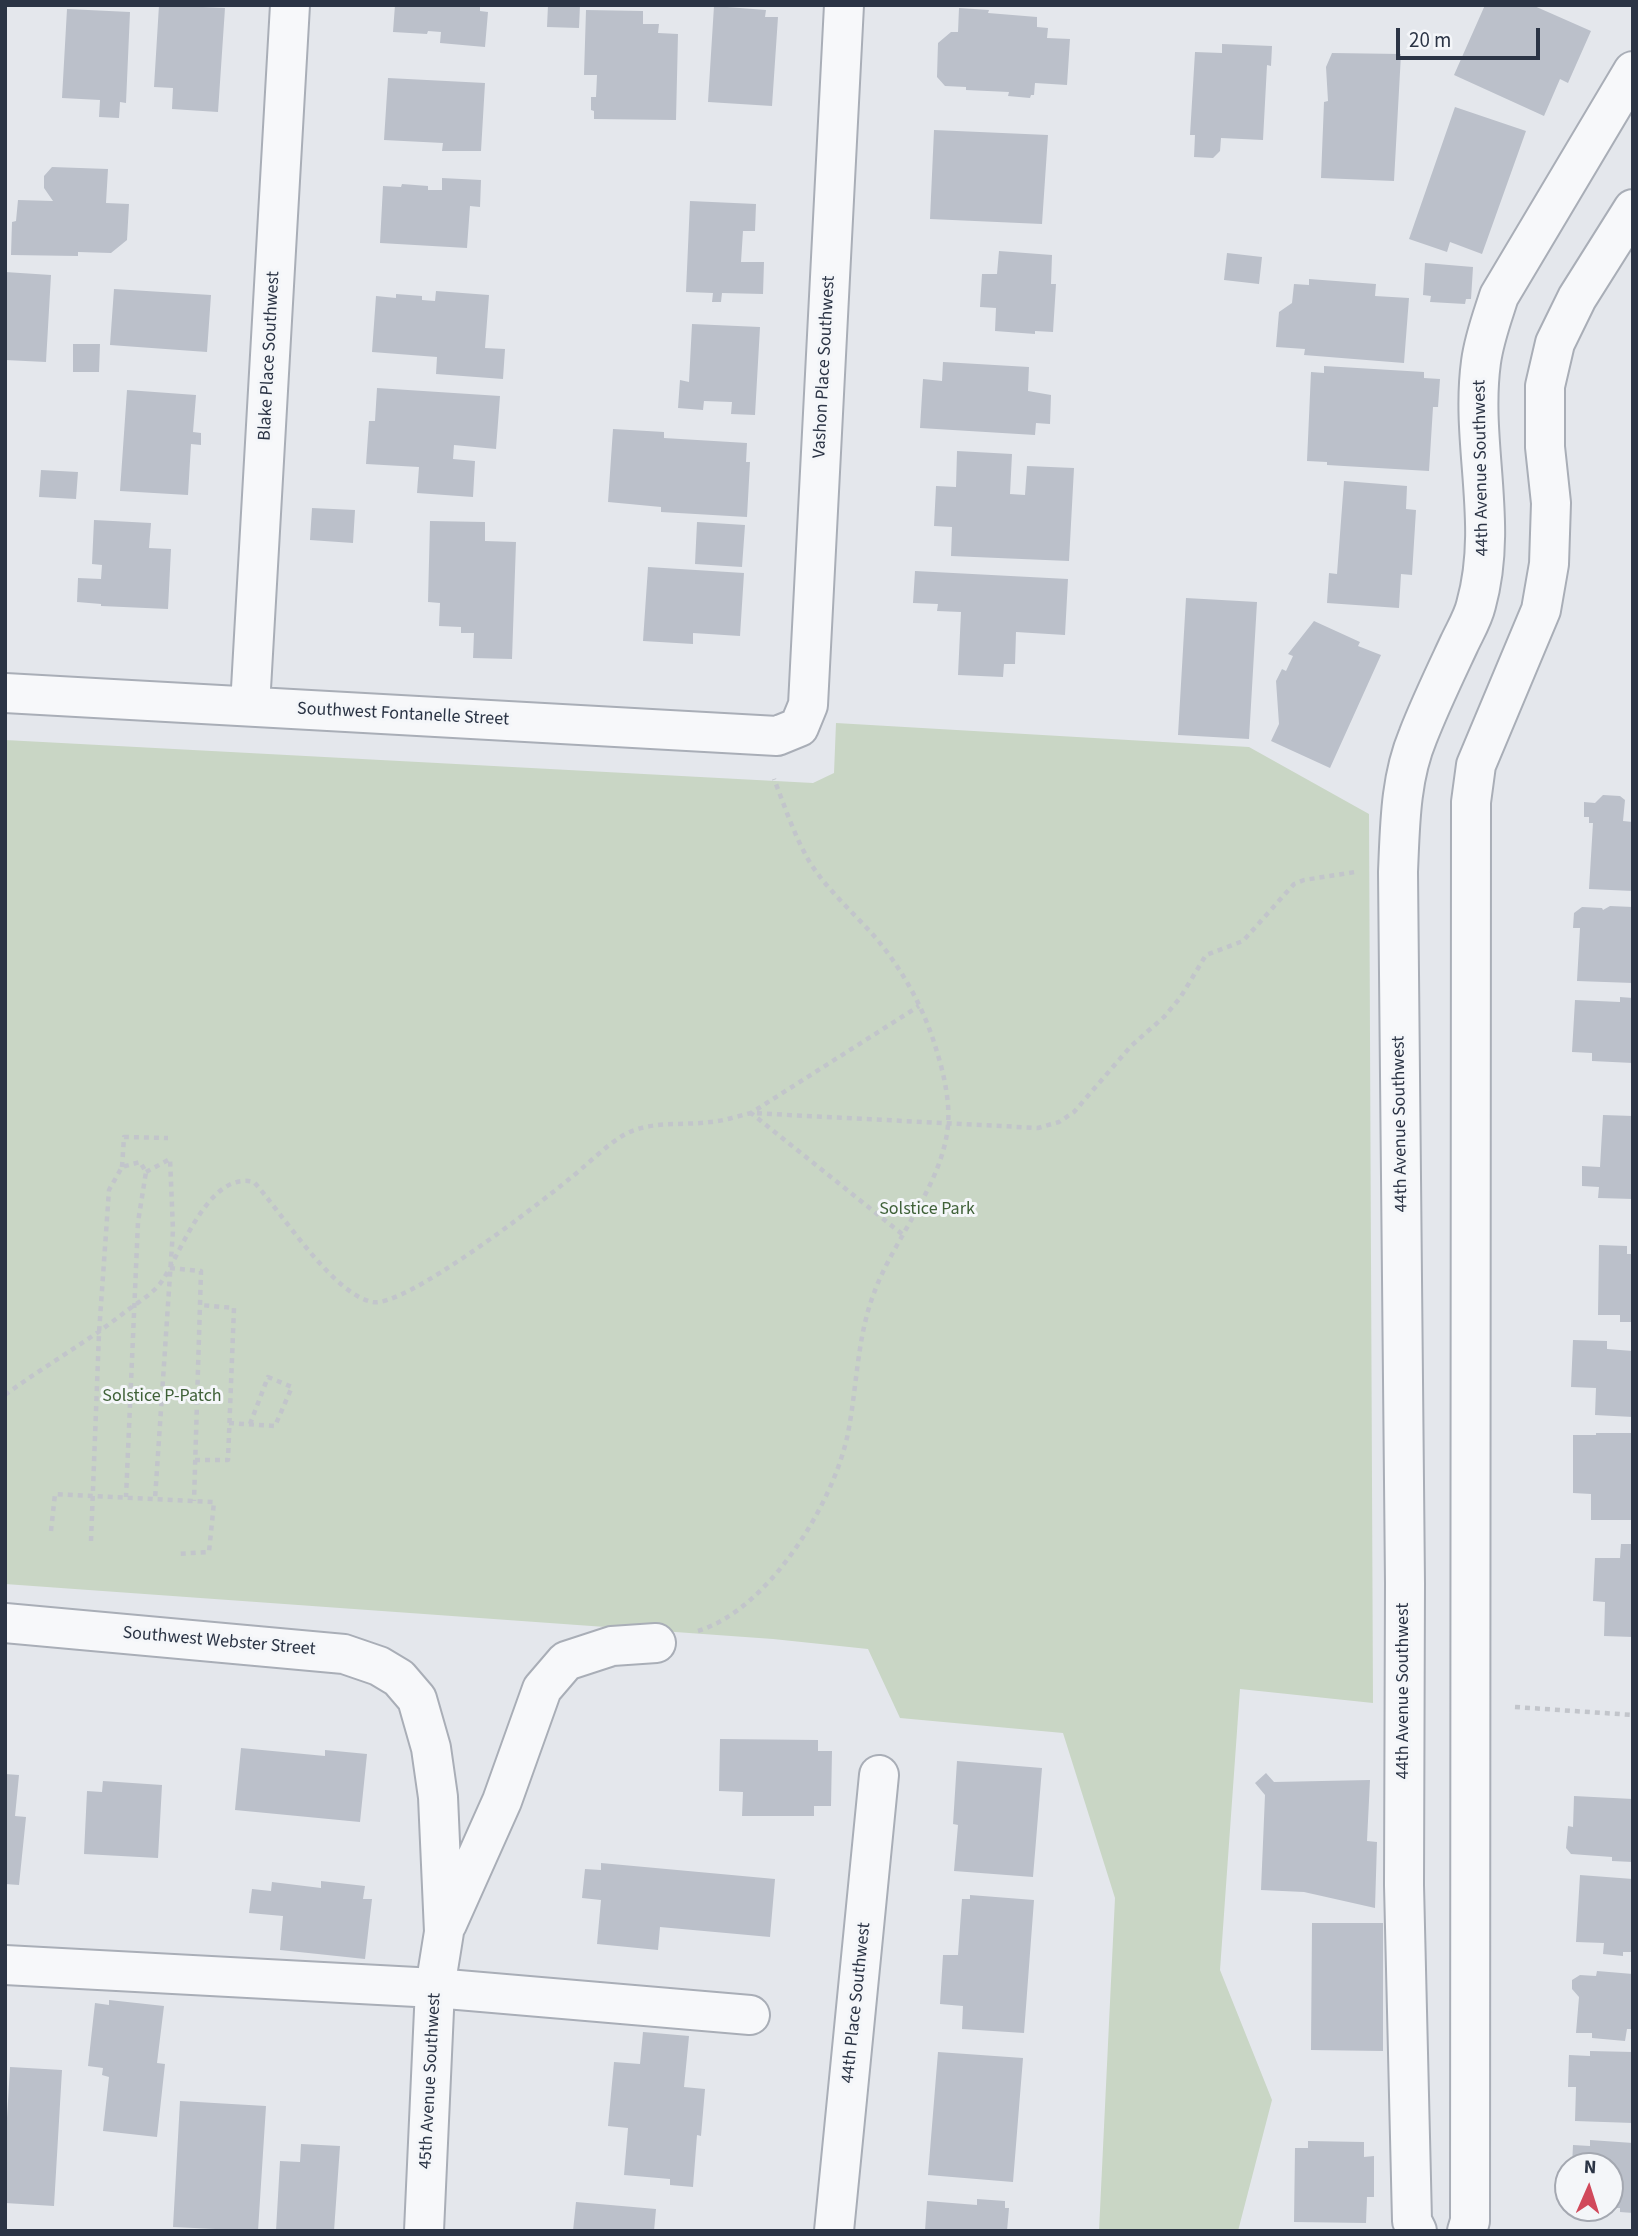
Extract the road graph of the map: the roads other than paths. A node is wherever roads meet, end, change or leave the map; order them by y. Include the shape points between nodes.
1 (290, 5) edge
2 (844, 5) edge
3 (1633, 71) edge
4 (1633, 209) edge
5 (5, 693) edge
6 (250, 706) junction
7 (799, 727) joint
8 (5, 1623) edge
9 (656, 1643) road end
10 (417, 1699) joint
11 (879, 1775) dead end
12 (444, 1932) junction
13 (5, 1965) edge
14 (435, 1988) junction
15 (750, 2015) dead end
16 (424, 2231) edge
17 (834, 2231) edge
18 (1417, 2231) edge
19 (1466, 2231) edge

1 - 6 street, Blake Place Southwest
2 - 7 street, Vashon Place Southwest via 808,705
3 - 18 street, 44th Avenue Southwest via 1499,296 1489,327 1481,363 1479,417 1485,553 1476,606 1417,738 1400,815 1404,1885 1412,2221
4 - 19 street via 1577,298 1555,343 1545,386 1551,503 1541,610 1476,765 1471,802 1470,2221
5 - 6 street, Southwest Fontanelle Street
6 - 7 street, Southwest Fontanelle Street via 777,736
8 - 10 street, Southwest Webster Street via 344,1654 399,1678
9 - 12 street, 45th Avenue Southwest via 612,1646 566,1661 542,1689 502,1801
10 - 12 street, 45th Avenue Southwest via 439,1797
11 - 17 street, 44th Place Southwest
12 - 14 street, 45th Avenue Southwest
13 - 14 street
14 - 15 street
14 - 16 street, 45th Avenue Southwest

